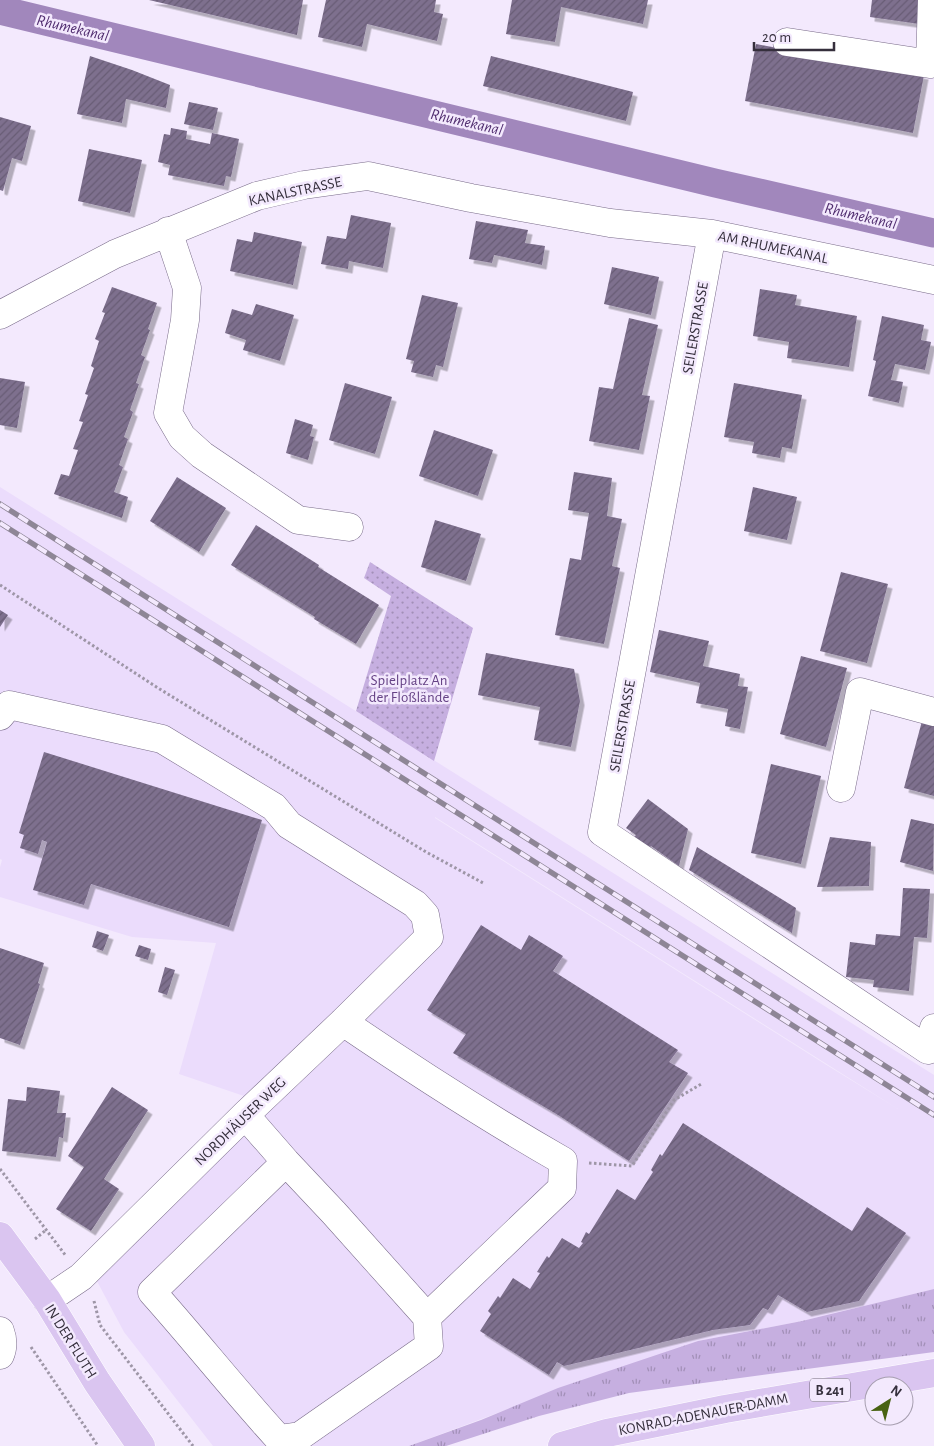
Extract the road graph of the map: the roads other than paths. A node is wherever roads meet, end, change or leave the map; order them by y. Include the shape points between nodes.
1 (932, 0) edge
2 (787, 42) dead end
3 (610, 223) joint
4 (168, 231) junction
5 (712, 234) junction
6 (934, 280) edge
7 (0, 315) edge
8 (349, 527) dead end
9 (934, 712) edge
10 (0, 716) edge
11 (840, 788) dead end
12 (343, 1022) junction
13 (931, 1039) edge
14 (246, 1115) junction
15 (286, 1162) junction
16 (0, 1236) edge
17 (46, 1300) junction
18 (427, 1317) junction
19 (0, 1331) edge
20 (0, 1355) edge
21 (934, 1373) edge
22 (116, 1410) junction
23 (128, 1446) edge
24 (141, 1446) edge
25 (562, 1446) edge

1 - 2 street via 930,64
3 - 4 street, KANALSTRASSE via 368,176 257,196
3 - 5 street, AM RHUMEKANAL
4 - 7 street, KANALSTRASSE via 115,254
4 - 8 street via 187,288 185,320 168,413 182,437 202,455 298,520
5 - 6 street, AM RHUMEKANAL
5 - 13 street, SEILERSTRASSE via 602,832
9 - 11 street via 860,692
10 - 12 street, NORDHÄUSER WEG via 9,705 162,739 274,807 289,825 415,904 425,915 429,937
12 - 14 street, NORDHÄUSER WEG
12 - 18 street via 511,1131 564,1161 562,1188
14 - 15 street
14 - 17 street, NORDHÄUSER WEG via 81,1277
15 - 18 street
15 - 18 street via 152,1292 279,1439 300,1436 429,1346
16 - 17 main road, IN DER FLUTH
17 - 22 main road, IN DER FLUTH
19 - 20 street
21 - 25 main road, KONRAD-ADENAUER-DAMM / B 241 via 716,1411 607,1433
22 - 23 street
22 - 24 main road, IN DER FLUTH

